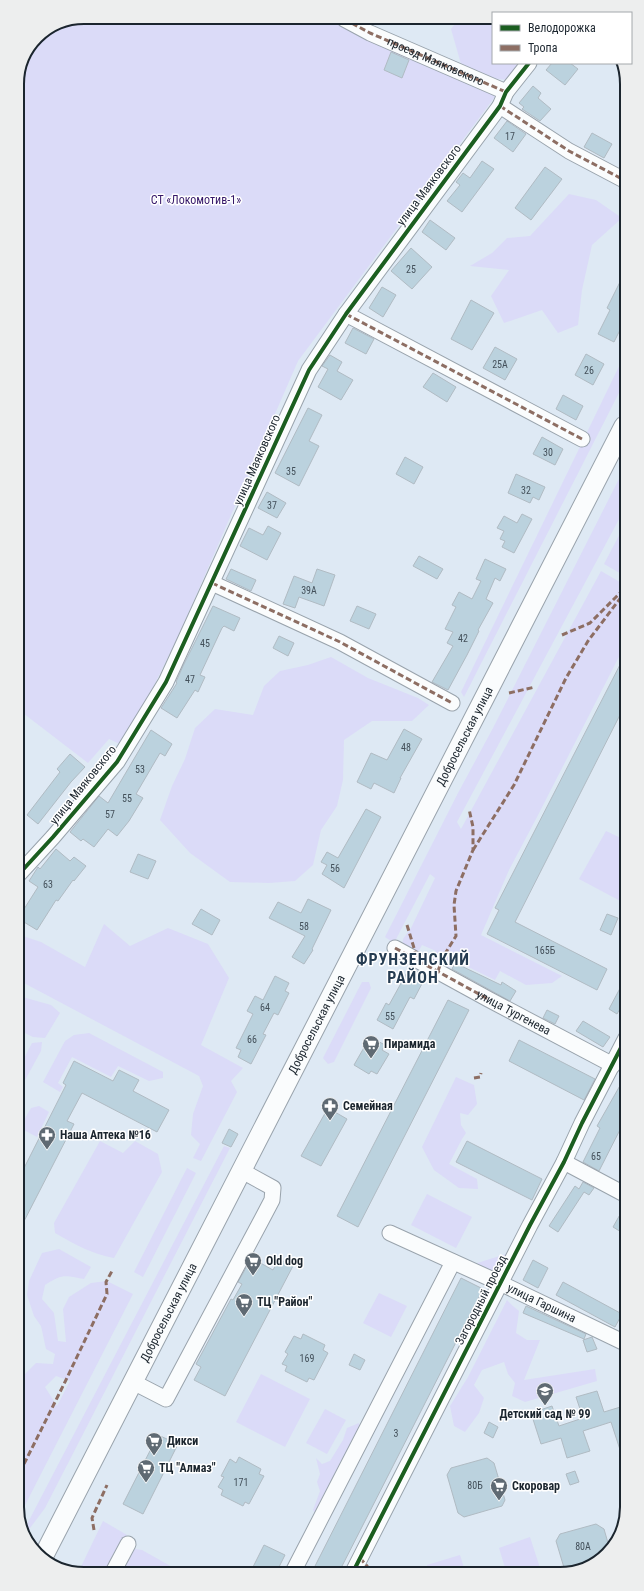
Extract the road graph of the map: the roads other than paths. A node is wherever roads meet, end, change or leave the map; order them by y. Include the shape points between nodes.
1 (353, 24) edge
2 (528, 64) edge
3 (506, 92) junction
4 (500, 106) junction
5 (620, 178) edge
6 (346, 314) junction
7 (620, 434) edge
8 (582, 439) dead end
9 (212, 583) junction
10 (452, 703) dead end
11 (24, 869) edge
12 (395, 948) dead end
13 (620, 1050) edge
14 (613, 1065) junction
15 (564, 1162) junction
16 (242, 1171) junction
17 (620, 1193) edge
18 (390, 1233) dead end
19 (453, 1262) junction
20 (500, 1283) junction
21 (620, 1341) edge
22 (133, 1382) junction
23 (128, 1544) dead end
24 (45, 1553) edge
25 (116, 1567) edge
26 (296, 1567) edge
27 (356, 1567) edge

1 - 3 street, проезд Маяковского
2 - 3 street, улица Маяковского
3 - 4 street, улица Маяковского
4 - 5 street via 570,151
4 - 6 street, улица Маяковского
6 - 8 street
6 - 9 street, улица Маяковского via 309,370
7 - 16 main road, Добросельская улица
9 - 10 street via 340,642
9 - 11 street, улица Маяковского via 166,682 117,762
12 - 14 street, улица Тургенева
13 - 14 street, Загородный проезд
14 - 15 street, Загородный проезд
15 - 17 street
15 - 20 street, Загородный проезд
16 - 22 main road, Добросельская улица
16 - 22 street via 273,1188 272,1200 166,1399
18 - 19 street, улица Гаршина
19 - 20 street, улица Гаршина
19 - 26 street
20 - 21 street, улица Гаршина
20 - 27 street, Загородный проезд
22 - 24 main road, Добросельская улица
23 - 25 street

